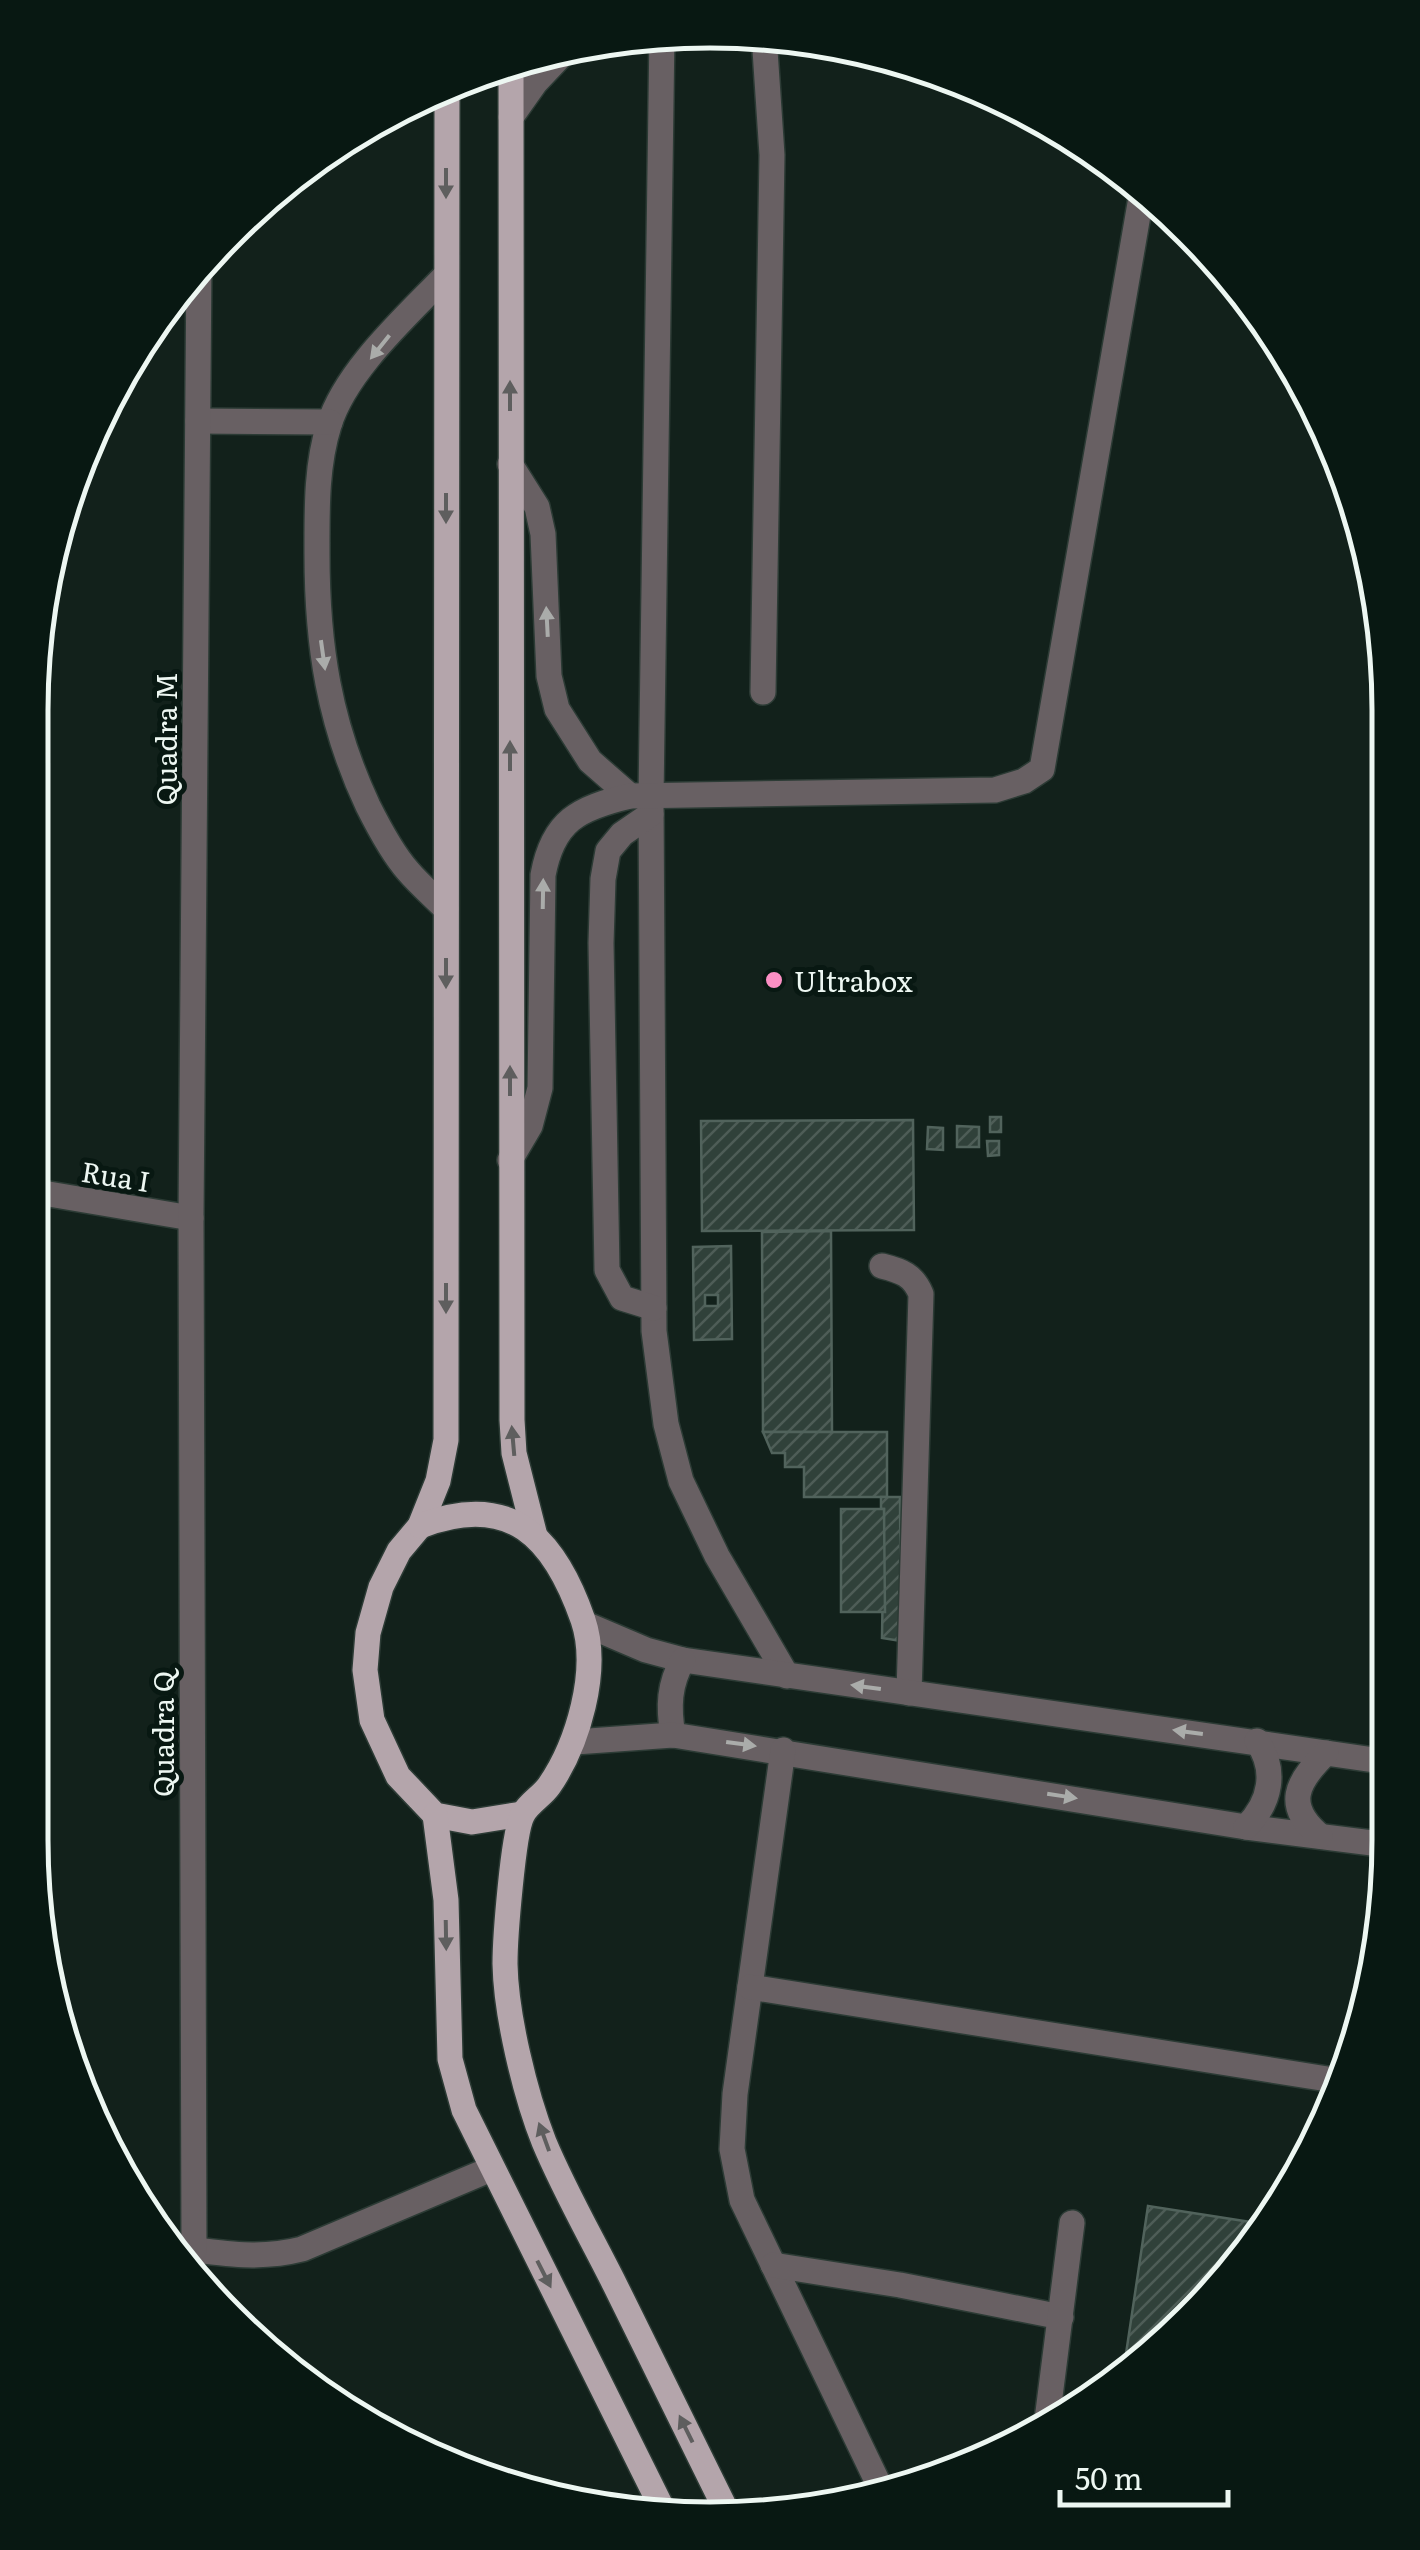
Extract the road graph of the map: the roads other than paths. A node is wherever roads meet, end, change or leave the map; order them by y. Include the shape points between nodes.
1 (662, 50) edge
2 (765, 50) edge
3 (550, 67) edge
4 (511, 79) edge
5 (447, 102) edge
6 (511, 117) junction
7 (1140, 206) edge
8 (446, 274) junction
9 (199, 289) edge
10 (198, 422) junction
11 (330, 422) junction
12 (510, 464) junction
13 (763, 692) dead end
14 (644, 803) junction
15 (446, 909) junction
16 (510, 1160) junction
17 (48, 1194) edge
18 (191, 1218) junction
19 (882, 1266) dead end
20 (654, 1308) junction
21 (420, 1526) junction
22 (535, 1536) junction
23 (584, 1624) junction
24 (683, 1660) junction
25 (787, 1676) junction
26 (909, 1694) junction
27 (672, 1734) junction
28 (574, 1742) junction
29 (1257, 1742) junction
30 (784, 1750) junction
31 (1326, 1753) junction
32 (1372, 1760) edge
33 (522, 1814) junction
34 (435, 1816) junction
35 (1246, 1827) junction
36 (1320, 1836) junction
37 (1372, 1844) edge
38 (750, 1987) junction
39 (1328, 2078) edge
40 (491, 2168) junction
41 (1072, 2223) dead end
42 (189, 2249) edge
43 (194, 2250) junction
44 (774, 2266) junction
45 (1061, 2317) junction
46 (1049, 2409) edge
47 (877, 2481) edge
48 (658, 2500) edge
49 (722, 2502) edge

1 - 14 street
2 - 13 street via 772,155
3 - 6 street
4 - 6 main road
5 -> 8 main road
12 -> 6 main road
7 - 14 street via 1042,769 995,790
8 -> 11 street via 388,336
8 -> 15 main road
9 - 10 street, Quadra M
10 - 11 street
10 - 18 street, Quadra M
11 -> 15 street via 320,469 317,592 336,727 377,824 406,869
14 -> 12 street via 590,760 557,709 543,534 536,507
16 -> 12 main road
16 -> 14 street via 530,1126 540,1088 548,848 580,812 600,803
14 - 20 street
14 - 20 street via 608,851 603,878 607,1270 622,1298
15 -> 21 main road via 446,1440
22 -> 16 main road via 514,1453
17 - 18 street, Rua I
18 - 43 street, Quadra Q
19 - 26 street via 903,1271 920,1294
20 - 25 street via 666,1424 682,1481 716,1556
21 - 22 main road via 452,1514 483,1513 510,1519
21 - 34 main road via 380,1587 365,1670 372,1720 398,1776
22 - 23 main road via 563,1574
23 - 24 street
23 - 28 main road via 588,1660
24 - 25 street
24 - 27 street via 670,1696
26 -> 25 street
29 -> 26 street
27 - 28 street
27 -> 30 street
28 - 33 main road via 548,1788
29 - 31 street
29 - 35 street via 1268,1757 1268,1791
30 -> 35 street
30 - 38 street
31 - 32 street
31 - 36 street via 1298,1790 1302,1821
33 - 34 main road via 472,1822
49 -> 33 main road via 543,2140 515,2039 506,1964
34 -> 40 main road via 446,1900 450,2059
35 - 36 street
36 - 37 street
38 - 39 street
38 - 44 street via 732,2148 742,2200
40 - 43 street via 277,2256
40 -> 48 main road
41 - 45 street
42 - 43 street
44 - 45 street
44 - 47 street
45 - 46 street

